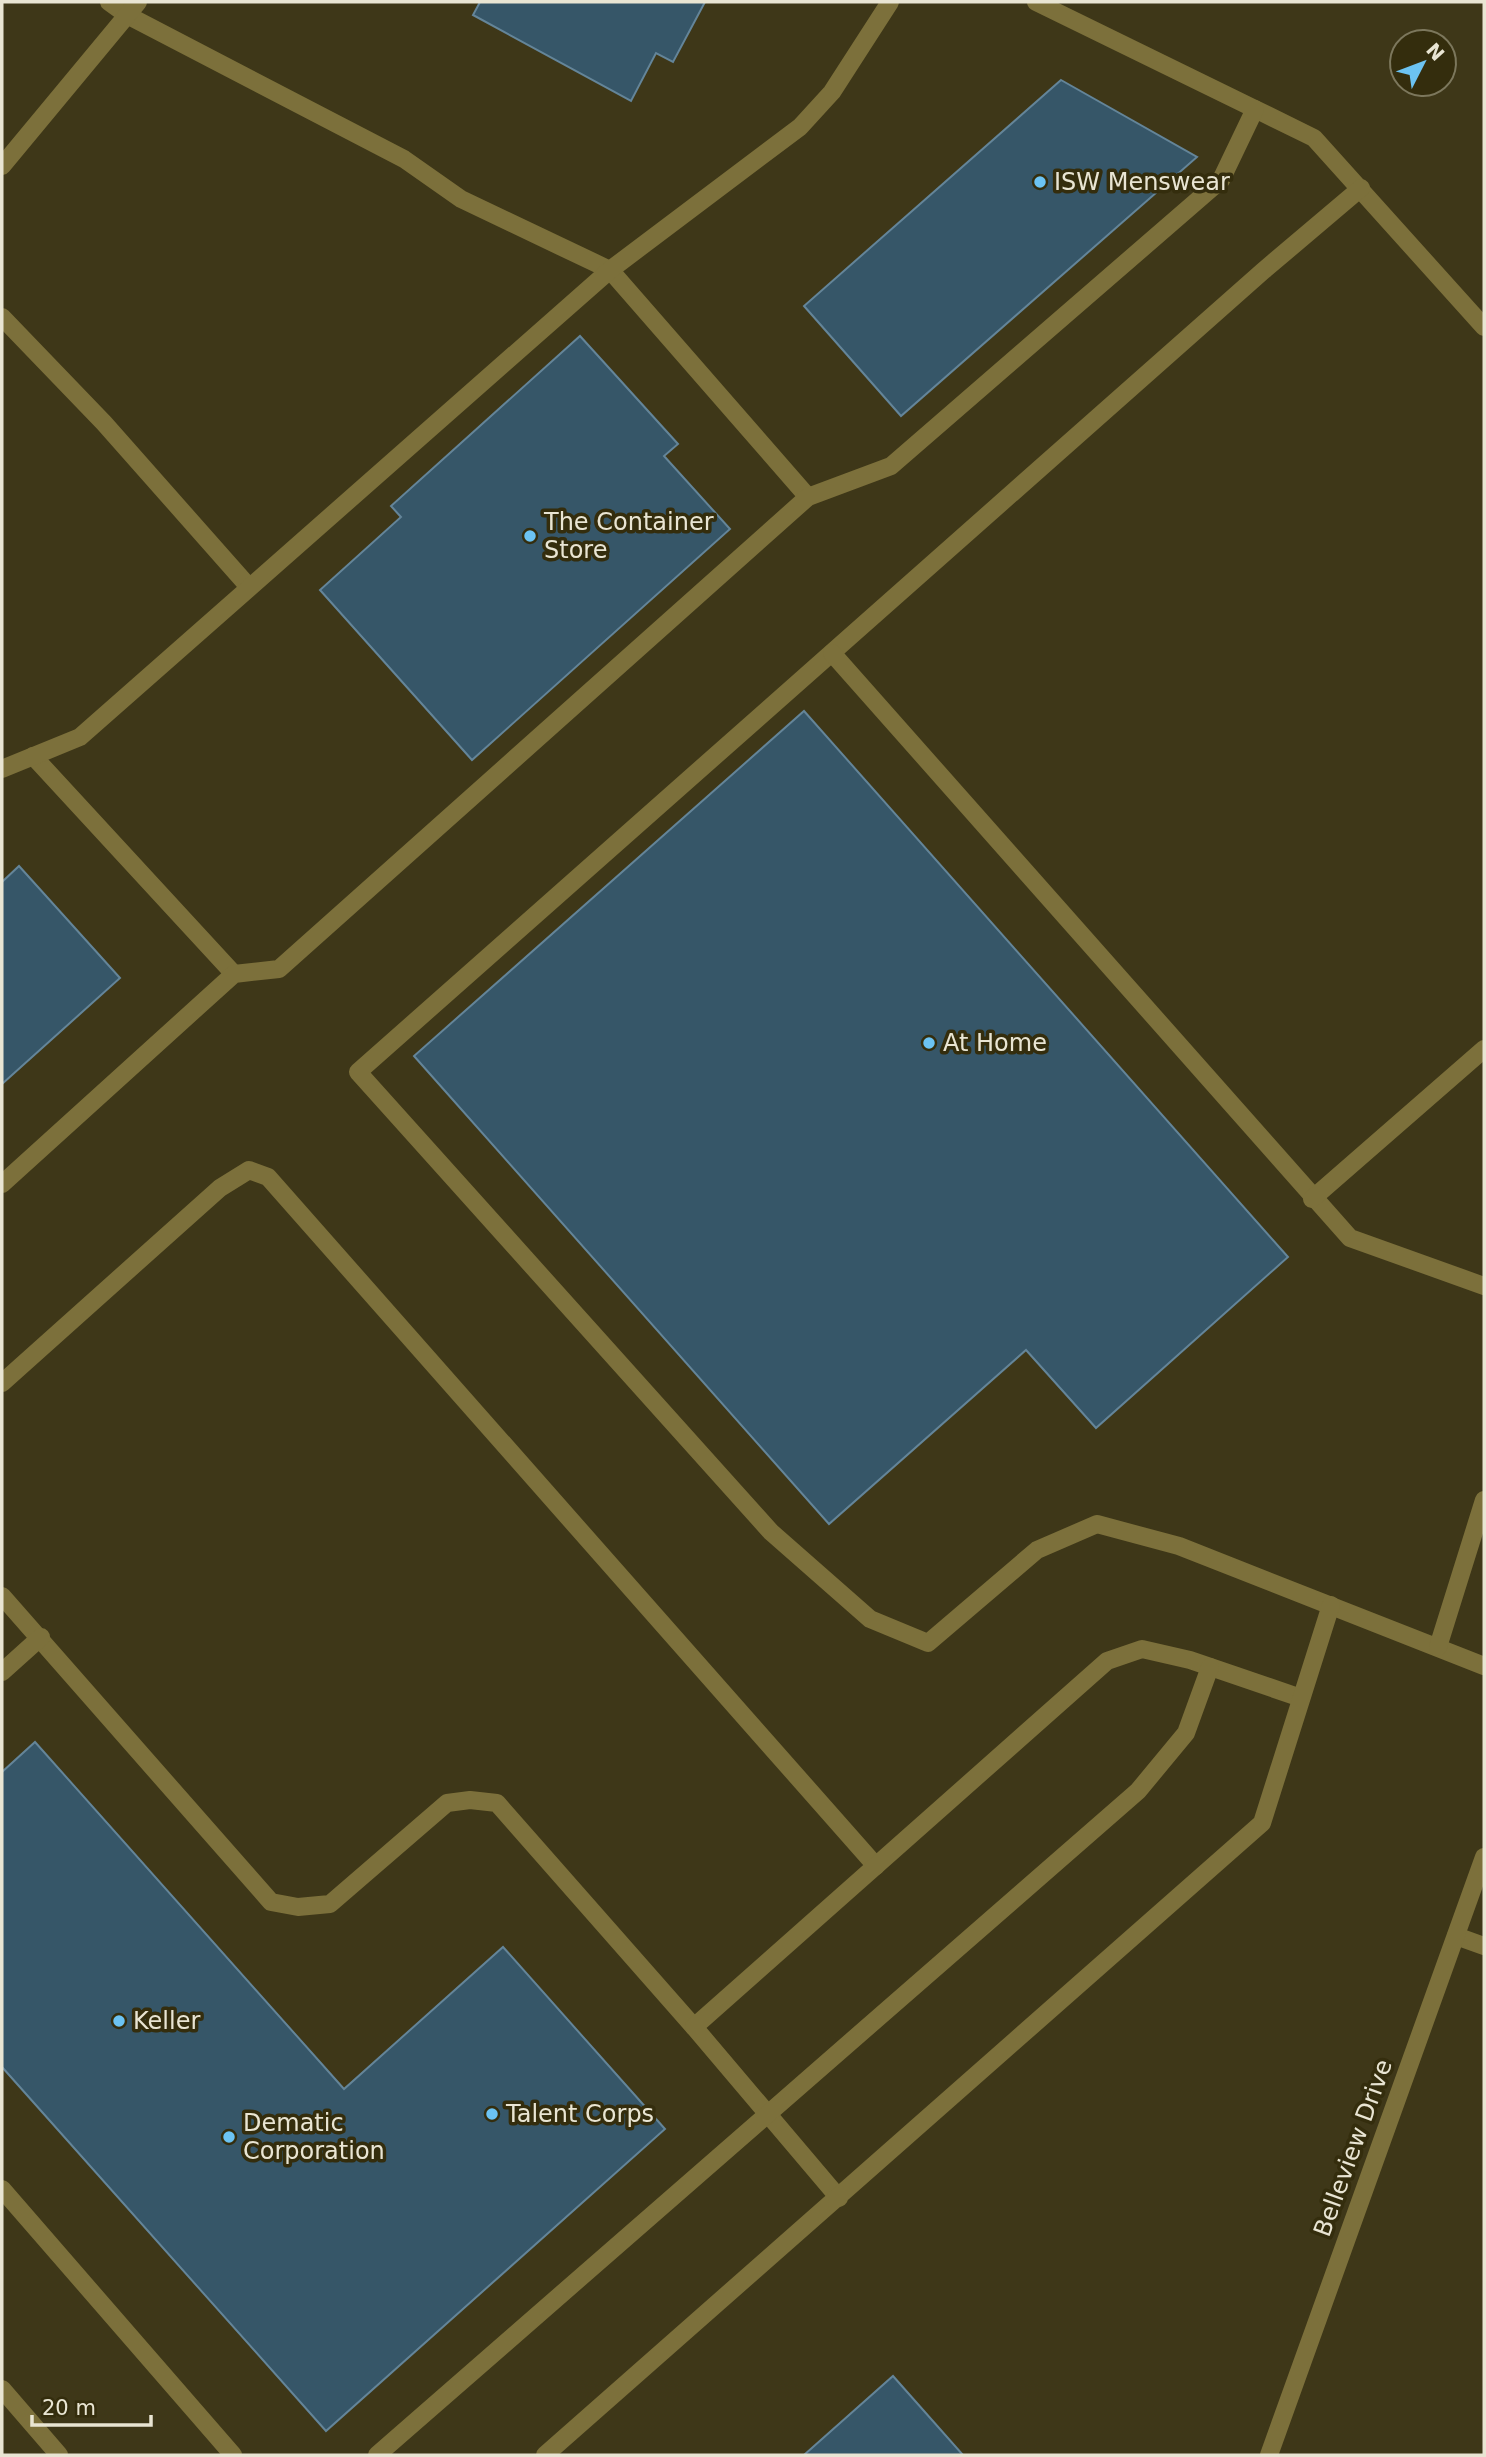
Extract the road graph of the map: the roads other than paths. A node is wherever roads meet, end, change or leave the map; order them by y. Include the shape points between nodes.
1 (109, 2) edge
2 (890, 2) edge
3 (1036, 2) edge
4 (132, 8) edge
5 (1255, 109) junction
6 (2, 166) edge
7 (1361, 188) junction
8 (610, 270) junction
9 (2, 317) edge
10 (1484, 327) edge
11 (808, 497) junction
12 (249, 587) junction
13 (832, 653) junction
14 (33, 756) junction
15 (2, 769) edge
16 (234, 974) junction
17 (1484, 1049) edge
18 (2, 1184) edge
19 (1312, 1199) junction
20 (1484, 1286) edge
21 (2, 1383) edge
22 (1484, 1500) edge
23 (3, 1595) edge
24 (1331, 1605) junction
25 (40, 1637) junction
26 (1438, 1647) junction
27 (1484, 1666) edge
28 (1210, 1667) junction
29 (2, 1672) edge
30 (1301, 1698) junction
31 (1484, 1857) edge
32 (876, 1866) junction
33 (1456, 1936) junction
34 (1484, 1946) edge
35 (694, 2027) junction
36 (769, 2115) junction
37 (2, 2189) edge
38 (839, 2198) junction
39 (2, 2389) edge
40 (59, 2455) edge
41 (233, 2455) edge
42 (377, 2455) edge
43 (545, 2455) edge
44 (1269, 2455) edge

1 - 4 street
2 - 8 street via 832,92 800,127
3 - 5 street
4 - 6 street
4 - 8 street via 404,159 461,199
5 - 7 street via 1314,138
5 - 11 street via 1222,180 891,466
7 - 10 street
7 - 13 street
8 - 11 street
8 - 12 street
9 - 12 street via 104,423
11 - 16 street via 279,969
12 - 14 street via 80,737
13 - 19 street
13 - 24 street via 358,1072 771,1532 870,1619 928,1643 1037,1550 1097,1524 1179,1546
14 - 15 street
14 - 16 street
16 - 18 street
17 - 19 street
19 - 20 street via 1350,1238
21 - 32 street via 220,1188 249,1170 268,1177
22 - 26 street
23 - 25 street
24 - 26 street
24 - 30 street
25 - 29 street
25 - 35 street via 271,1902 298,1907 330,1904 447,1802 497,1803
26 - 27 street
28 - 30 street
28 - 32 street via 1142,1649 1107,1661
28 - 36 street via 1186,1733 1138,1791
30 - 38 street via 1262,1823
31 - 33 street, Belleview Drive
32 - 35 street
33 - 34 street
33 - 44 street, Belleview Drive
35 - 36 street
36 - 38 street
36 - 42 street
37 - 41 street
38 - 43 street
39 - 40 street

